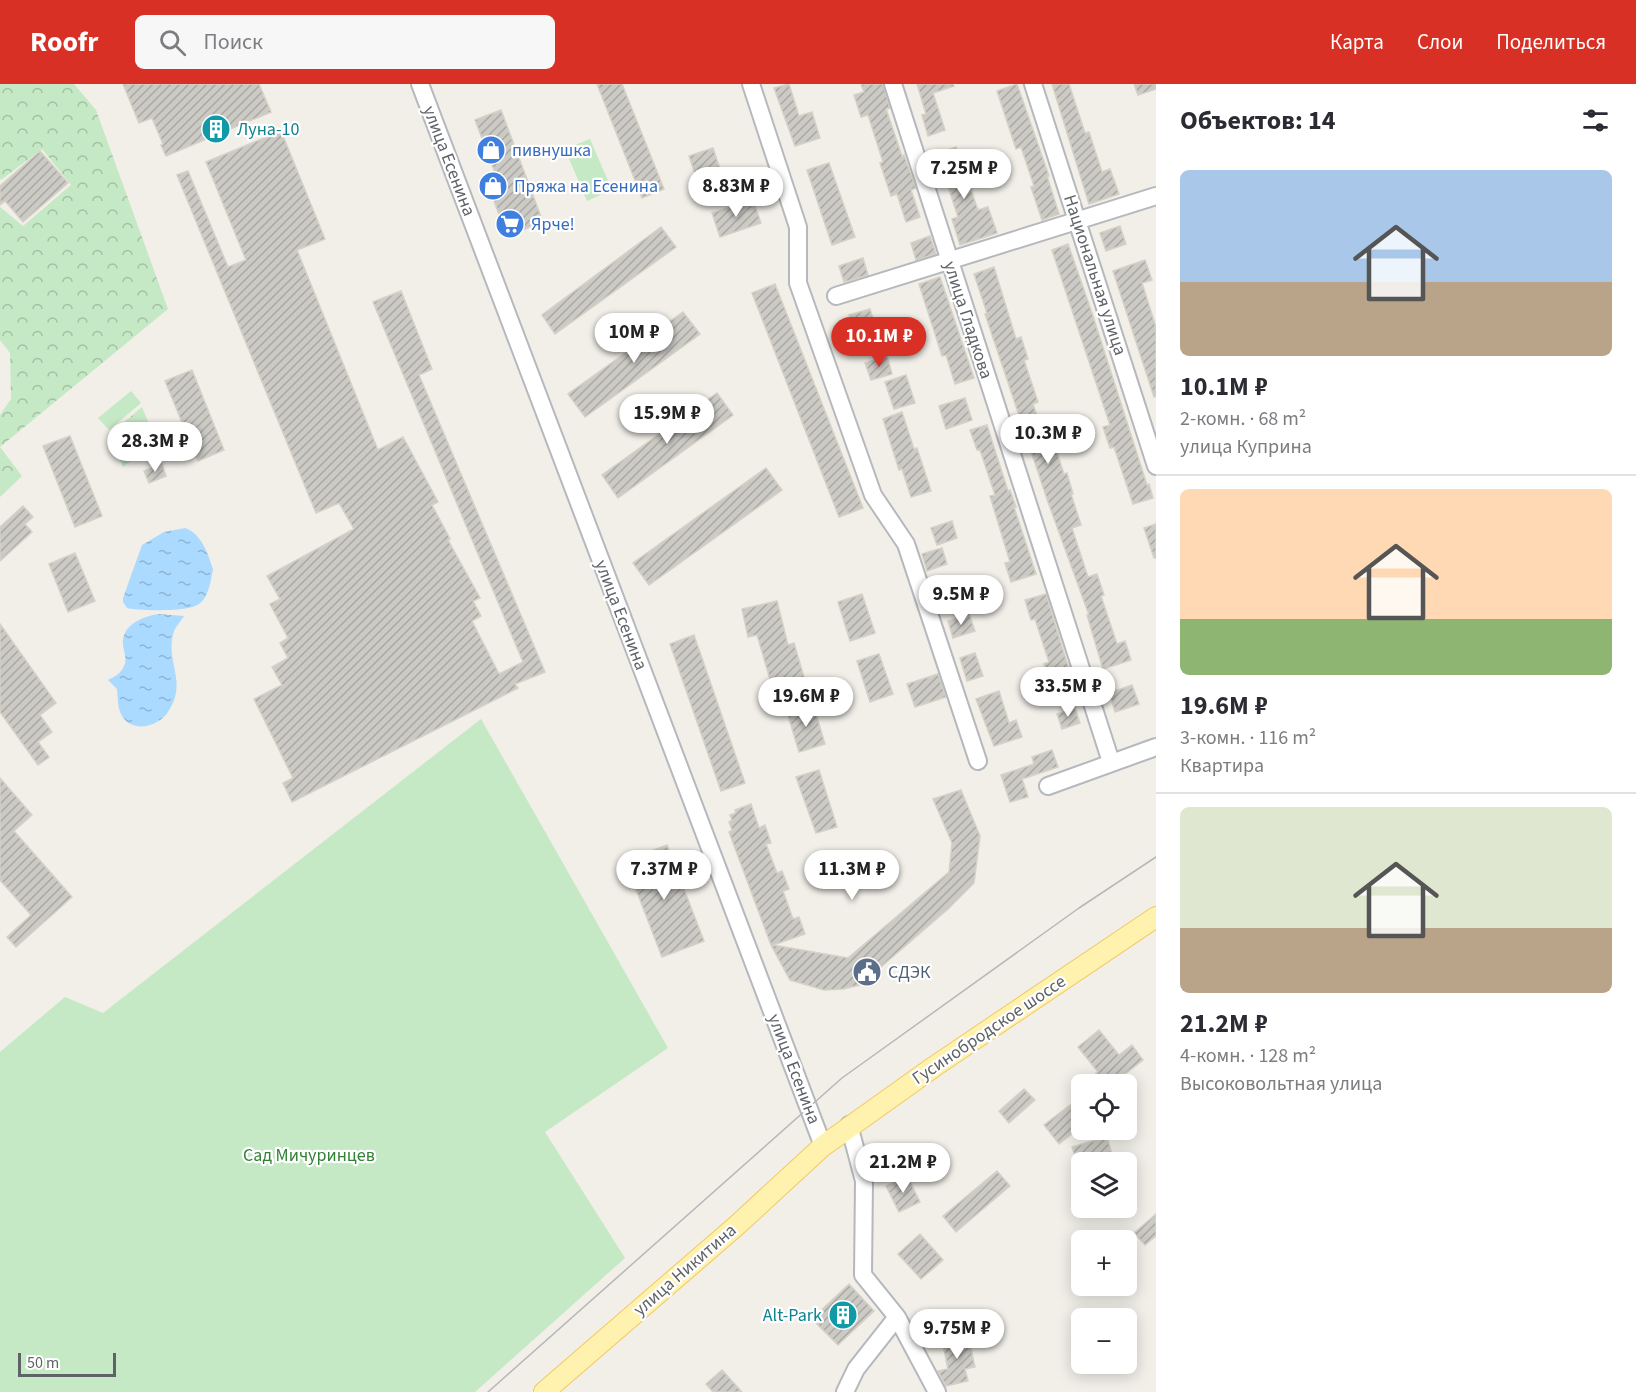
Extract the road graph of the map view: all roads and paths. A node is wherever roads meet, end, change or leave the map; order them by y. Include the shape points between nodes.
1 (420, 84) edge
2 (752, 84) edge
3 (893, 84) edge
4 (1033, 84) edge
5 (1156, 196) edge
6 (1078, 221) junction
7 (949, 261) junction
8 (836, 296) dead end
9 (1156, 466) edge
10 (1156, 747) edge
11 (978, 761) dead end
12 (1111, 762) junction
13 (1048, 786) dead end
14 (1156, 916) edge
15 (849, 1125) junction
16 (823, 1146) junction
17 (897, 1317) junction
18 (544, 1392) edge
19 (845, 1392) edge
20 (937, 1392) edge

1 - 16 street, улица Есенина
2 - 11 street via 798,227 798,283 873,495 906,543
3 - 7 street, улица Гладкова
4 - 6 street, Национальная улица
5 - 6 street
6 - 7 street
6 - 9 street, Национальная улица
7 - 8 street
7 - 12 street, улица Гладкова
10 - 12 street
12 - 13 street
14 - 15 main road, Гусинобродское шоссе
15 - 16 main road, Гусинобродское шоссе
15 - 17 street via 864,1181 863,1275
16 - 18 main road, улица Никитина
17 - 19 street via 856,1369
17 - 20 street

